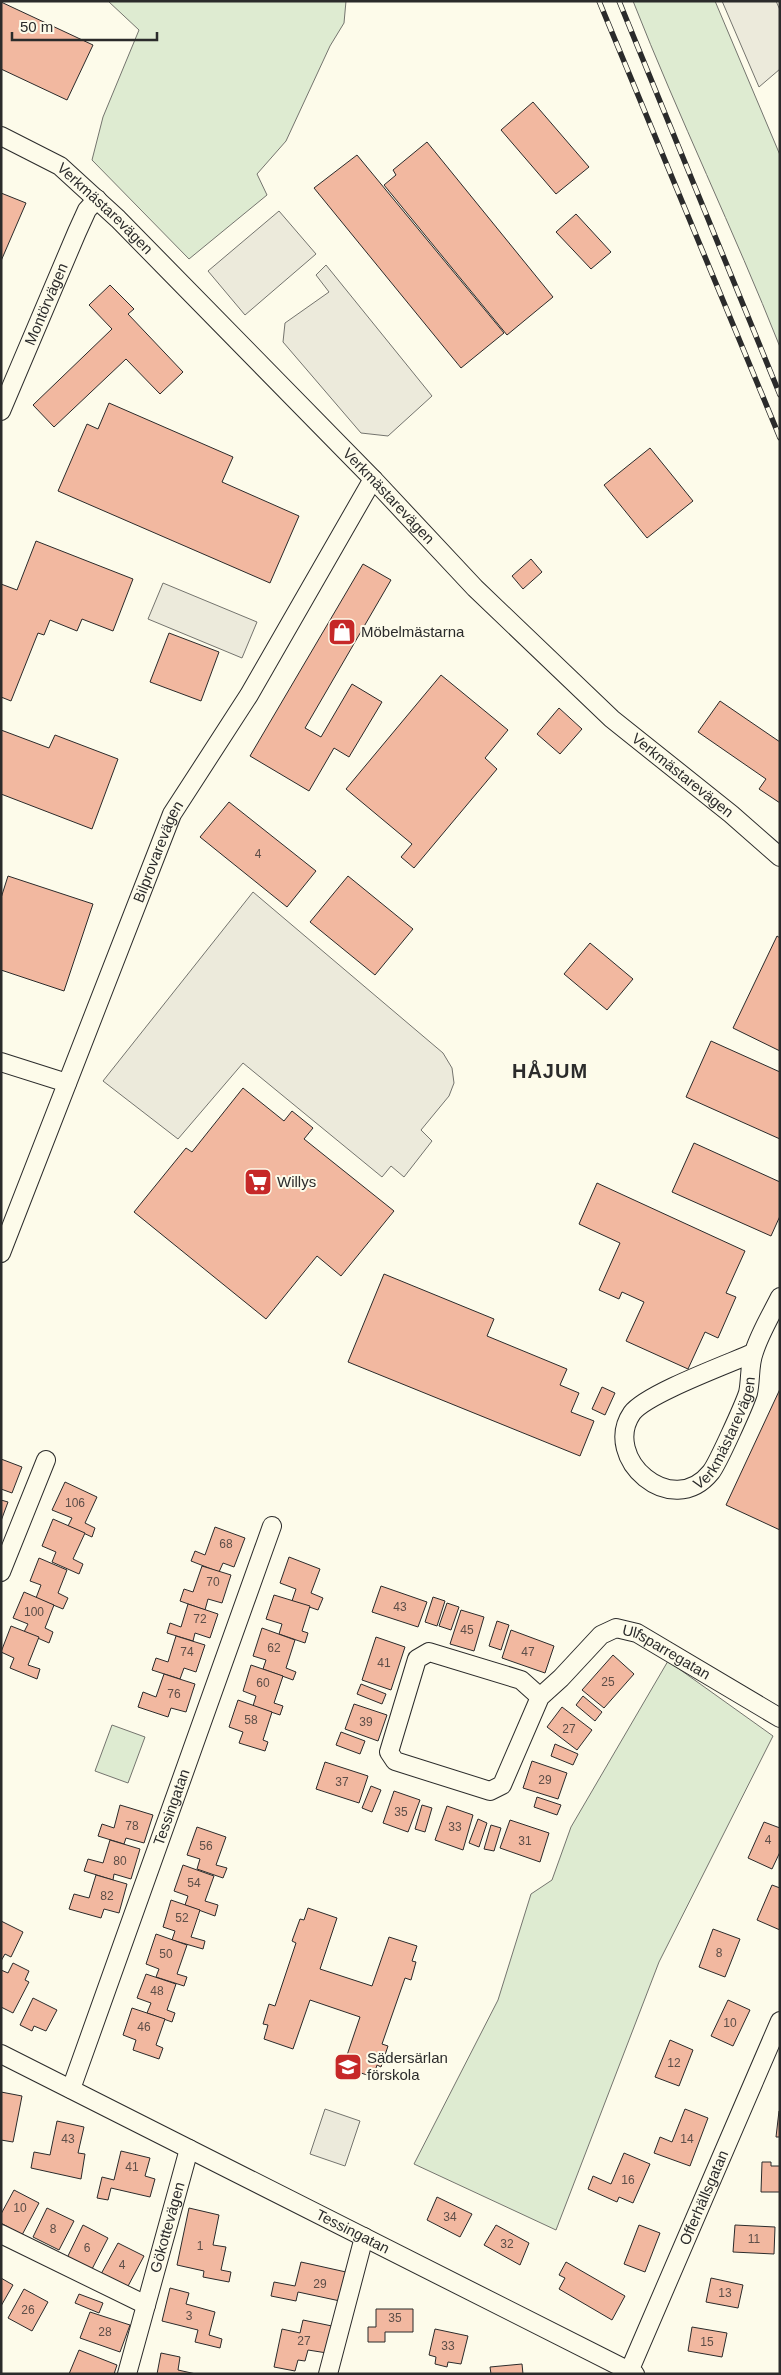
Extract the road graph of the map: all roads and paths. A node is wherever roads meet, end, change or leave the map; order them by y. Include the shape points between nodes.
1 (1, 136) edge
2 (97, 199) junction
3 (1, 411) edge
4 (373, 479) junction
5 (780, 857) edge
6 (1, 1062) edge
7 (67, 1083) junction
8 (1, 1253) edge
9 (780, 1297) edge
10 (753, 1353) junction
11 (46, 1460) dead end
12 (272, 1526) dead end
13 (1, 1572) edge
14 (540, 1697) junction
15 (780, 1718) edge
16 (780, 2021) edge
17 (1, 2054) edge
18 (71, 2089) junction
19 (189, 2149) junction
20 (1, 2234) edge
21 (364, 2237) junction
22 (146, 2305) junction
23 (631, 2373) edge
24 (127, 2374) edge
25 (328, 2374) edge

1 - 2 street, Verkmästarevägen via 60,166
2 - 3 street, Montörvägen via 87,210 77,232
2 - 4 street, Verkmästarevägen
4 - 5 street, Verkmästarevägen via 475,588 612,719
4 - 7 street, Bilprovarevägen via 249,695 172,814
6 - 7 street
7 - 8 street, Bilprovarevägen
9 - 10 street, Verkmästarevägen
10 - 10 street, Verkmästarevägen via 654,1395 632,1413 624,1437 630,1462 643,1478 667,1489 694,1487 711,1471 748,1394
11 - 13 street
12 - 18 street, Tessingatan
14 - 14 street, Ulfsparregatan via 502,1785 490,1791 395,1761 389,1752 417,1659 429,1652 521,1680
14 - 15 street, Ulfsparregatan via 602,1635 616,1628 637,1633
16 - 23 street, Offerhällsgatan
17 - 18 street, Tessingatan
18 - 19 street, Tessingatan
19 - 21 street, Tessingatan
19 - 22 street, Gökottevägen
20 - 22 street
21 - 23 street, Tessingatan
21 - 25 street
22 - 24 street, Gökottevägen

